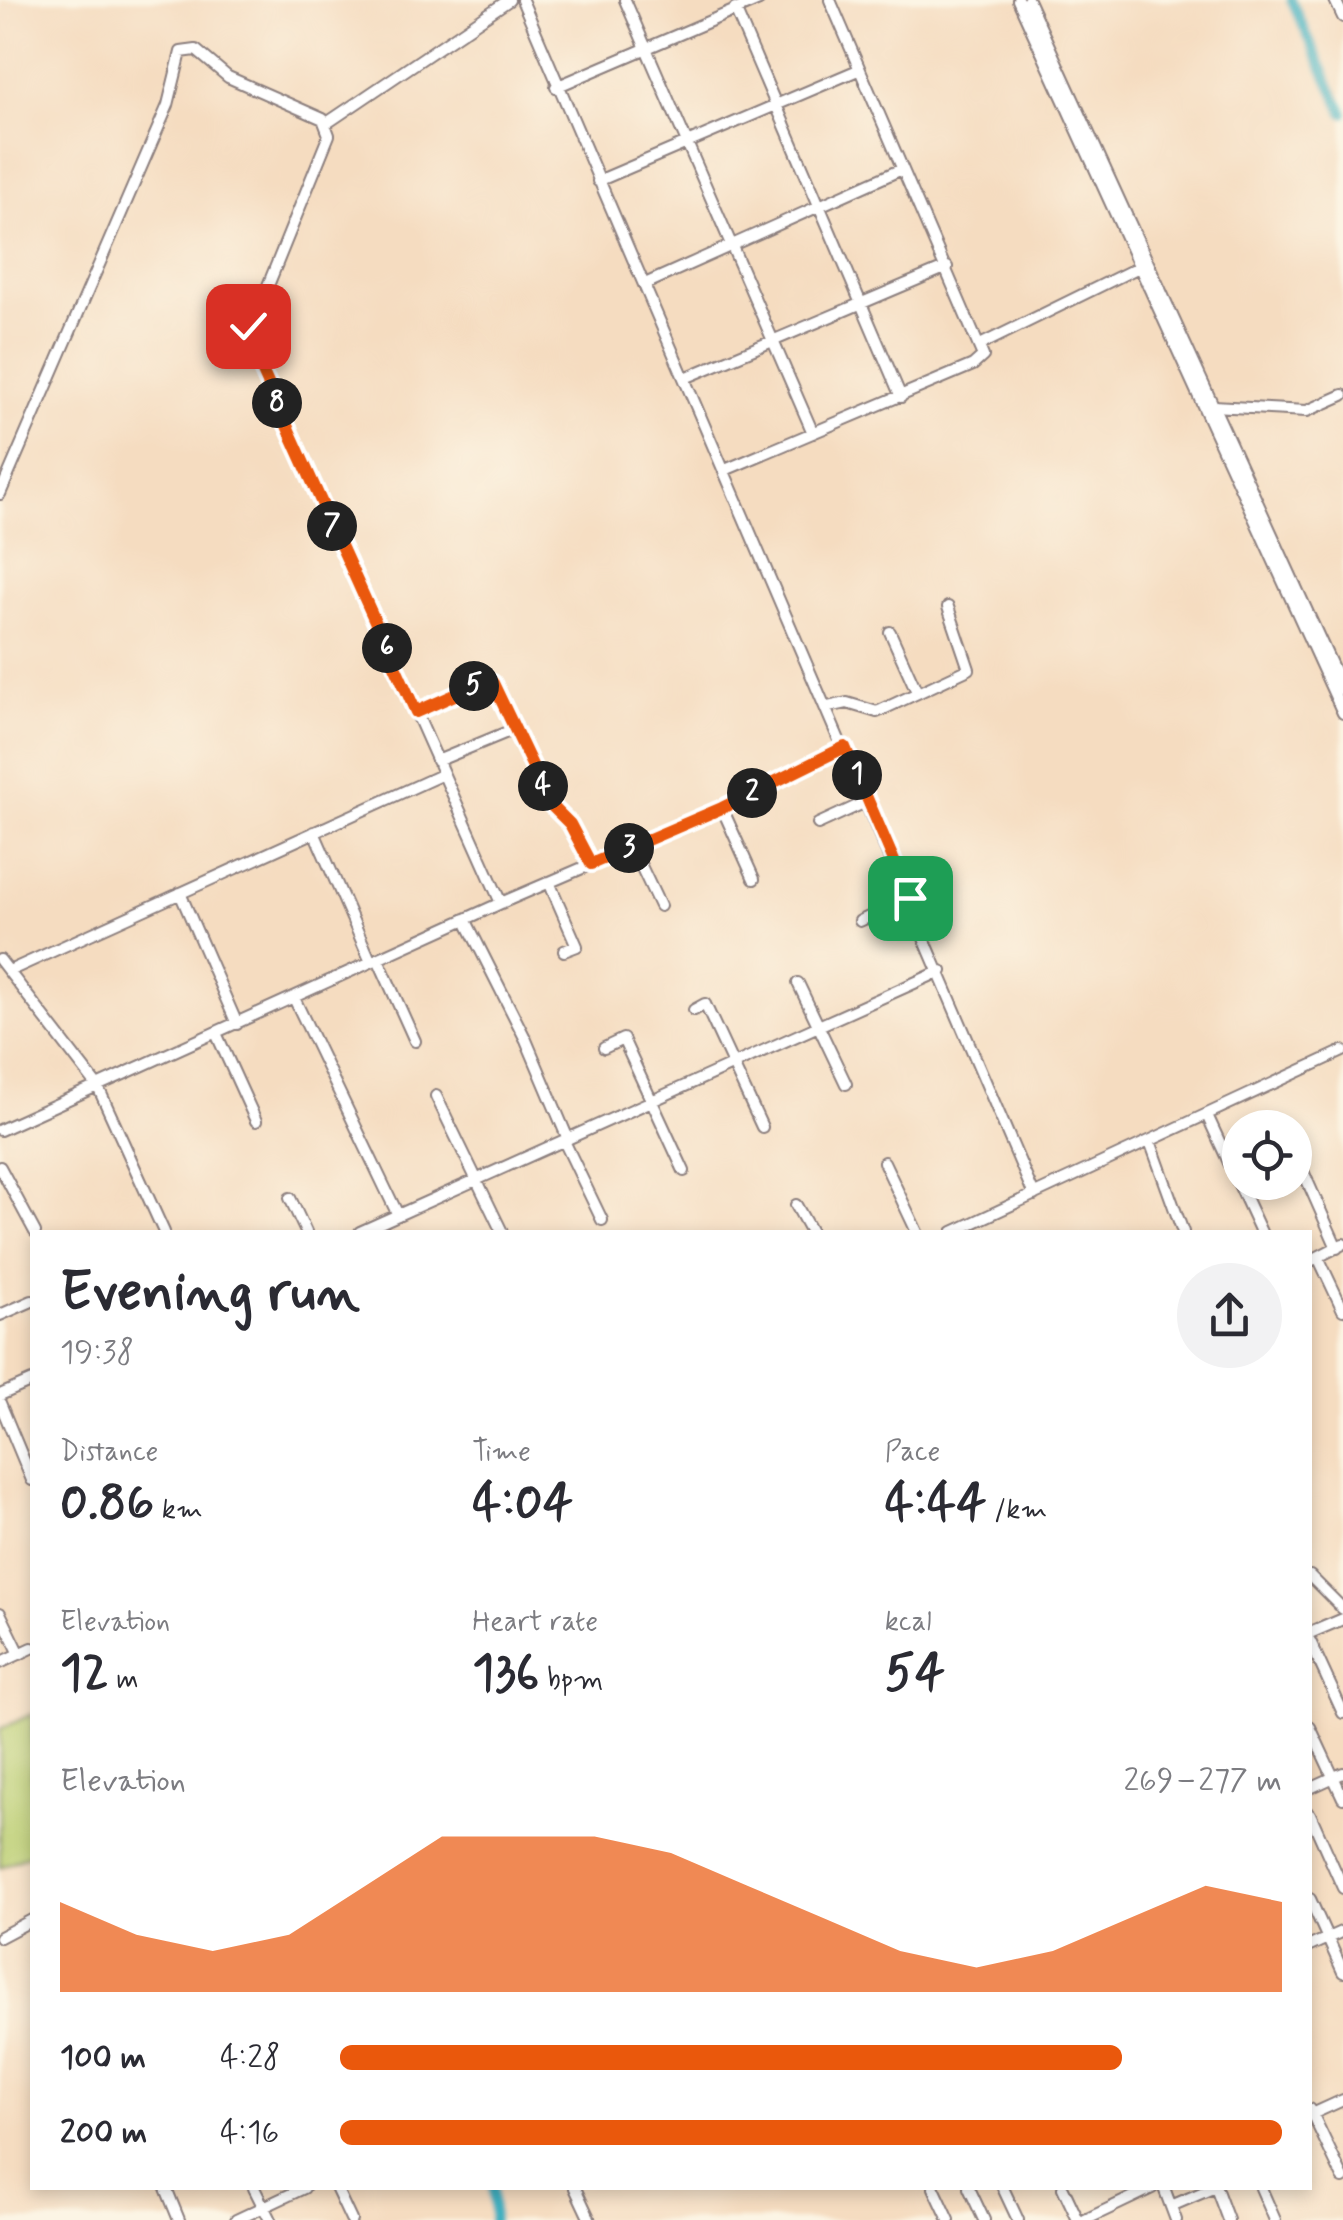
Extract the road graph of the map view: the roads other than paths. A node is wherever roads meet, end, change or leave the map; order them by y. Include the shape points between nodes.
1 (508, 0) edge
2 (522, 0) edge
3 (625, 0) edge
4 (759, 0) edge
5 (830, 0) edge
6 (1018, 0) edge
7 (1028, 0) edge
8 (1335, 0) edge
9 (735, 9) junction
10 (1343, 17) edge
11 (646, 49) junction
12 (858, 70) junction
13 (556, 87) junction
14 (773, 105) junction
15 (327, 123) junction
16 (688, 142) junction
17 (902, 169) junction
18 (598, 181) junction
19 (816, 205) junction
20 (730, 243) junction
21 (1143, 265) junction
22 (947, 267) junction
23 (645, 284) junction
24 (863, 303) junction
25 (774, 340) junction
26 (980, 345) junction
27 (685, 378) junction
28 (1343, 395) edge
29 (902, 397) junction
30 (1213, 406) junction
31 (813, 433) junction
32 (726, 470) junction
33 (0, 494) edge
34 (948, 607) dead end
35 (890, 632) dead end
36 (1343, 690) edge
37 (917, 692) junction
38 (828, 707) junction
39 (416, 712) junction
40 (1343, 713) edge
41 (516, 728) junction
42 (845, 747) junction
43 (438, 761) junction
44 (444, 774) junction
45 (868, 801) junction
46 (722, 808) junction
47 (818, 824) dead end
48 (314, 832) junction
49 (632, 846) junction
50 (591, 864) junction
51 (754, 879) dead end
52 (549, 882) junction
53 (180, 893) junction
54 (910, 898) junction
55 (501, 902) junction
56 (660, 906) dead end
57 (465, 919) junction
58 (860, 921) dead end
59 (564, 950) dead end
60 (0, 960) edge
61 (374, 961) junction
62 (8, 971) junction
63 (941, 971) junction
64 (798, 984) dead end
65 (294, 998) junction
66 (694, 1010) dead end
67 (237, 1024) junction
68 (818, 1026) junction
69 (216, 1033) junction
70 (415, 1041) dead end
71 (604, 1048) dead end
72 (1340, 1053) edge
73 (734, 1064) junction
74 (1343, 1067) edge
75 (846, 1084) dead end
76 (98, 1088) junction
77 (436, 1096) dead end
78 (652, 1101) junction
79 (1207, 1116) junction
80 (256, 1121) dead end
81 (762, 1127) dead end
82 (0, 1130) edge
83 (566, 1140) junction
84 (1150, 1141) junction
85 (884, 1162) dead end
86 (0, 1168) edge
87 (684, 1171) dead end
88 (475, 1181) junction
89 (1312, 1189) edge
90 (1034, 1195) junction
91 (290, 1198) dead end
92 (796, 1204) dead end
93 (393, 1218) junction
94 (602, 1220) dead end
95 (34, 1230) edge
96 (163, 1230) edge
97 (305, 1230) edge
98 (365, 1230) edge
99 (394, 1230) edge
100 (501, 1230) edge
101 (809, 1230) edge
102 (916, 1230) edge
103 (957, 1230) edge
104 (1182, 1230) edge
105 (1260, 1230) edge
106 (1340, 1246) edge
107 (1314, 1259) edge
108 (30, 1301) edge
109 (1343, 1310) edge
110 (0, 1316) edge
111 (30, 1381) edge
112 (0, 1396) edge
113 (0, 1403) edge
114 (30, 1475) edge
115 (1312, 1578) edge
116 (1343, 1608) edge
117 (0, 1613) edge
118 (1343, 1619) edge
119 (1312, 1636) edge
120 (1312, 1642) edge
121 (30, 1649) edge
122 (20, 1654) junction
123 (0, 1664) edge
124 (1343, 1713) edge
125 (1312, 1730) edge
126 (1338, 1775) edge
127 (1312, 1787) edge
128 (1343, 1798) edge
129 (1312, 1818) edge
130 (1343, 1888) edge
131 (1312, 1904) edge
132 (30, 1921) edge
133 (1343, 1931) edge
134 (0, 1936) edge
135 (1327, 1938) junction
136 (1312, 1945) edge
137 (1343, 1972) edge
138 (1343, 2100) edge
139 (1312, 2113) edge
140 (1312, 2115) edge
141 (1343, 2178) edge
142 (167, 2190) edge
143 (255, 2190) edge
144 (300, 2190) edge
145 (337, 2190) edge
146 (576, 2190) edge
147 (935, 2190) edge
148 (970, 2190) edge
149 (1005, 2190) edge
150 (1065, 2190) edge
151 (1165, 2190) edge
152 (1209, 2190) edge
153 (1215, 2190) edge
154 (1261, 2190) edge
155 (1130, 2192) edge
156 (1171, 2206) junction
157 (263, 2208) junction
158 (1088, 2219) edge
159 (179, 2220) edge
160 (236, 2220) edge
161 (270, 2220) edge
162 (351, 2220) edge
163 (590, 2220) edge
164 (949, 2220) edge
165 (984, 2220) edge
166 (1018, 2220) edge
167 (1176, 2220) edge
168 (1228, 2220) edge
169 (1275, 2220) edge

1 - 15 street
2 - 13 street
3 - 11 street
4 - 9 street
5 - 12 street
6 - 21 street
7 - 21 street
8 - 10 street
9 - 11 street
9 - 14 street
11 - 13 street
11 - 16 street
12 - 14 street
12 - 17 street
13 - 18 street
14 - 16 street
14 - 19 street
15 - 33 street via 228,77 196,50 181,52 168,105
15 - 39 street via 329,135 248,335
16 - 18 street
16 - 20 street
17 - 19 street
17 - 22 street
18 - 23 street
19 - 20 street
19 - 24 street
20 - 23 street
20 - 25 street
21 - 26 street
21 - 30 street
21 - 40 street
22 - 24 street
22 - 26 street
23 - 27 street
24 - 25 street
24 - 29 street
25 - 27 street
25 - 31 street
26 - 29 street via 980,361
27 - 32 street
28 - 30 street via 1307,412
29 - 31 street
30 - 36 street
31 - 32 street
32 - 38 street
34 - 37 street via 971,667
35 - 37 street
37 - 38 street via 872,713 848,703
38 - 42 street
39 - 41 street via 488,682
39 - 43 street
41 - 43 street
41 - 50 street via 551,805 570,824
42 - 45 street
42 - 46 street
43 - 44 street
44 - 48 street
44 - 55 street
45 - 47 street
45 - 54 street
46 - 49 street
46 - 51 street
48 - 53 street
48 - 61 street
49 - 50 street
49 - 56 street
50 - 52 street
52 - 55 street
52 - 59 street via 577,946
53 - 62 street
53 - 67 street
54 - 58 street
54 - 63 street
55 - 57 street
57 - 61 street
57 - 83 street via 526,1040
60 - 62 street
61 - 65 street
61 - 70 street
62 - 76 street
63 - 68 street
63 - 90 street
64 - 68 street
65 - 67 street
65 - 93 street
66 - 73 street via 706,1004
67 - 69 street
68 - 73 street
68 - 75 street
69 - 76 street
69 - 80 street
71 - 78 street via 623,1039
72 - 74 street
72 - 79 street
73 - 78 street
73 - 81 street
76 - 82 street
76 - 96 street
77 - 88 street
78 - 83 street
78 - 87 street
79 - 84 street
79 - 105 street
83 - 88 street
83 - 94 street
84 - 90 street
84 - 104 street
85 - 102 street
86 - 95 street
88 - 93 street
88 - 100 street
89 - 106 street
90 - 103 street
91 - 97 street
92 - 101 street
93 - 98 street
93 - 99 street
106 - 107 street
107 - 109 street
108 - 110 street
111 - 112 street
113 - 114 street
115 - 116 street
117 - 122 street
118 - 119 street
120 - 124 street
121 - 122 street
122 - 123 street
125 - 126 street
126 - 127 street
126 - 128 street
129 - 130 street
131 - 135 street
132 - 134 street
133 - 135 street
135 - 136 street
135 - 137 street
138 - 139 street
140 - 141 street
142 - 159 street
143 - 157 street
144 - 157 street
145 - 162 street
146 - 163 street
147 - 164 street
148 - 165 street
149 - 166 street
150 - 158 street
151 - 156 street
152 - 156 street
153 - 168 street
154 - 169 street
155 - 158 street
156 - 167 street
157 - 160 street
157 - 161 street

